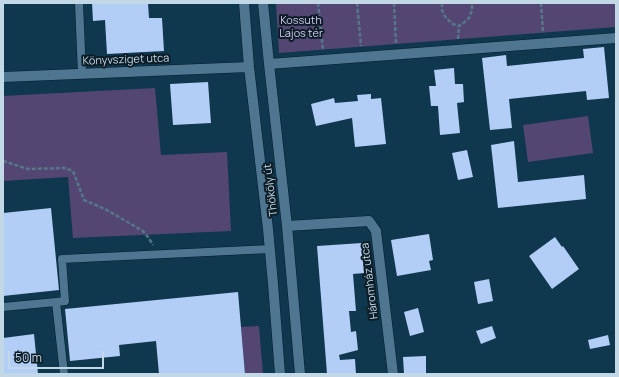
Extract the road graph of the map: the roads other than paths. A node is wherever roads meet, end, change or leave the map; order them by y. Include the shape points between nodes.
1 (79, 3) edge
2 (244, 3) edge
3 (263, 3) edge
4 (616, 38) edge
5 (269, 64) junction
6 (249, 67) junction
7 (82, 74) junction
8 (3, 77) edge
9 (287, 226) junction
10 (270, 249) junction
11 (56, 302) junction
12 (3, 307) edge
13 (64, 374) edge
14 (280, 374) edge
15 (300, 374) edge
16 (393, 374) edge

1 - 7 lane
2 - 6 street, Thököly út
3 - 5 street, Thököly út
4 - 5 street
5 - 9 street, Thököly út
6 - 7 street, Könyvsziget utca
6 - 10 street, Thököly út
7 - 8 street, Könyvsziget utca
9 - 15 street, Thököly út
9 - 16 street, Háromház utca via 369,221 376,231
10 - 11 lane via 62,259 65,301
10 - 14 street, Thököly út
11 - 12 lane
11 - 13 lane

